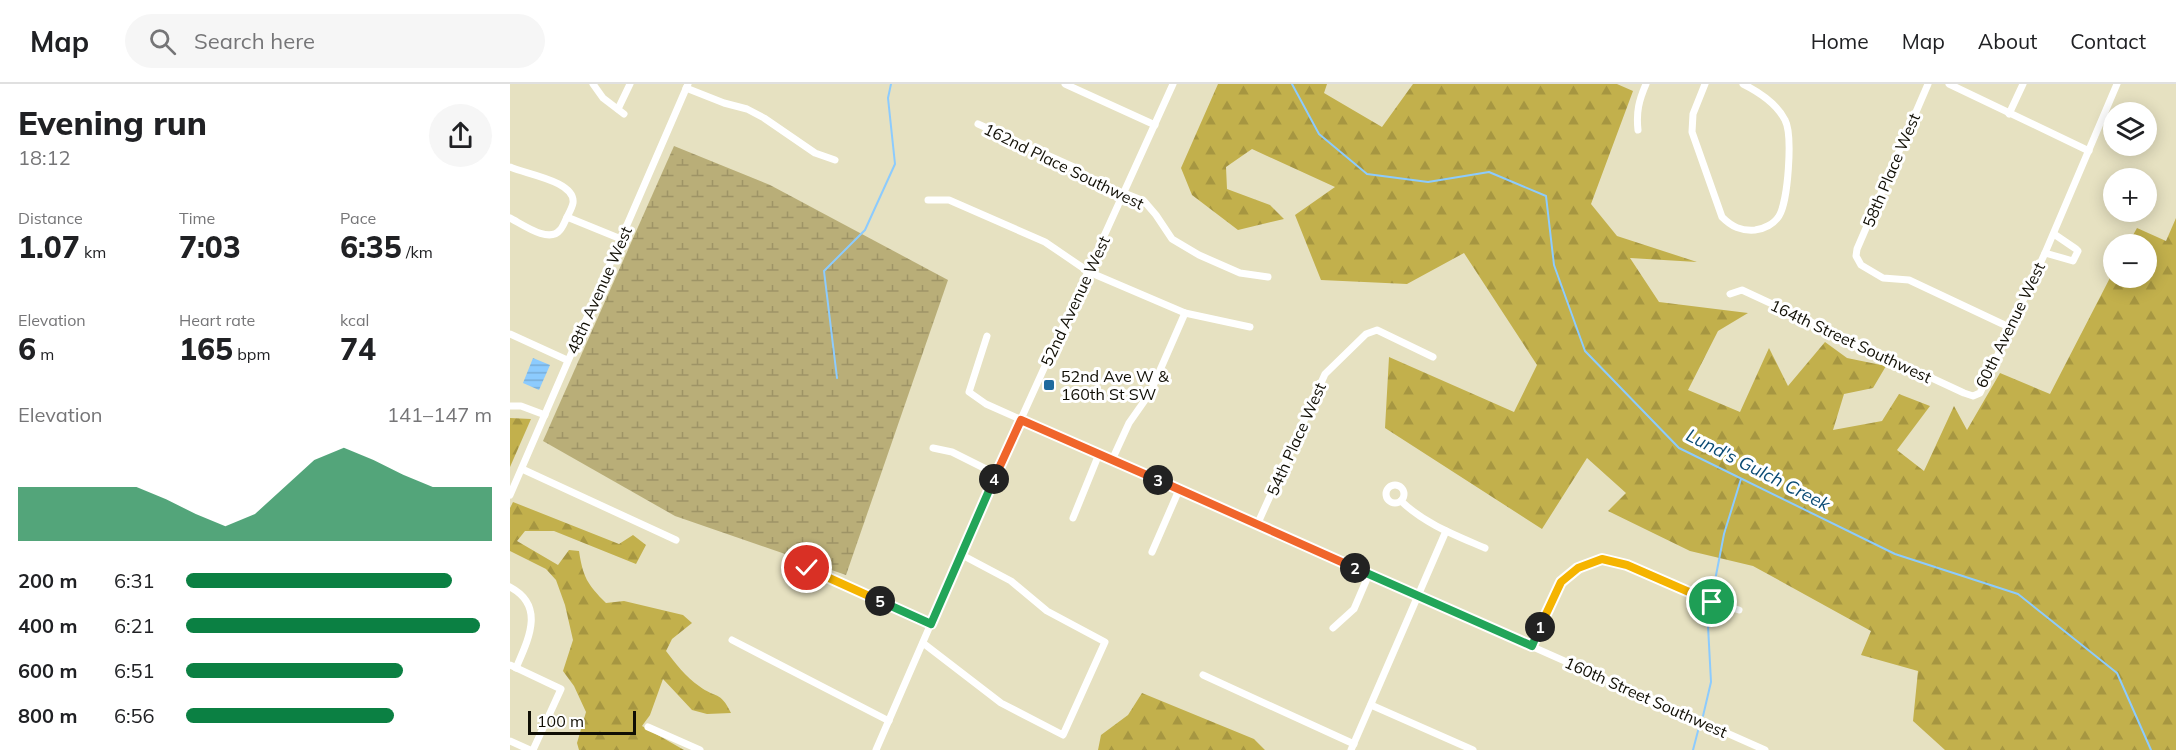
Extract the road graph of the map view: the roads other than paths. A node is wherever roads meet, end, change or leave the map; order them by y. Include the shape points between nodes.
1 (594, 84) edge
2 (630, 84) edge
3 (1065, 84) edge
4 (1173, 84) edge
5 (1646, 84) edge
6 (1705, 84) edge
7 (1743, 84) edge
8 (1928, 84) edge
9 (1949, 84) edge
10 (2023, 84) edge
11 (2117, 84) edge
12 (687, 86) edge
13 (2009, 114) junction
14 (978, 124) dead end
15 (1155, 125) junction
16 (1638, 130) dead end
17 (2089, 151) junction
18 (835, 160) dead end
19 (510, 167) edge
20 (1124, 193) junction
21 (928, 200) dead end
22 (567, 217) junction
23 (510, 218) edge
24 (2054, 234) junction
25 (621, 239) junction
26 (2045, 253) junction
27 (1089, 272) junction
28 (1268, 277) dead end
29 (1730, 294) dead end
30 (1185, 313) junction
31 (1250, 327) dead end
32 (2011, 327) junction
33 (510, 334) edge
34 (987, 336) dead end
35 (1433, 357) dead end
36 (567, 360) junction
37 (1973, 396) joint
38 (510, 406) edge
39 (544, 415) junction
40 (1021, 420) junction
41 (933, 448) dead end
42 (1099, 454) junction
43 (1112, 460) junction
44 (522, 469) junction
45 (996, 474) junction
46 (1179, 490) junction
47 (510, 495) edge
48 (1401, 501) dead end
49 (1073, 518) dead end
50 (1257, 525) junction
51 (1446, 531) junction
52 (676, 540) dead end
53 (1485, 548) dead end
54 (1152, 552) dead end
55 (962, 555) junction
56 (807, 568) dead end
57 (1369, 574) junction
58 (510, 588) edge
59 (1417, 595) junction
60 (1739, 610) dead end
61 (931, 624) junction
62 (1333, 628) dead end
63 (732, 640) dead end
64 (923, 643) junction
65 (1532, 646) junction
66 (513, 667) edge
67 (1203, 675) dead end
68 (1371, 705) junction
69 (888, 721) junction
70 (648, 727) dead end
71 (510, 741) edge
72 (1352, 747) edge
73 (532, 750) edge
74 (700, 750) edge
75 (876, 750) edge
76 (1473, 750) edge
77 (1765, 750) edge

1 - 2 street via 603,98 621,112
3 - 15 street
4 - 15 street, 52nd Avenue West
5 - 16 street via 1639,99
6 - 7 street via 1693,114 1692,132 1722,217 1731,226 1745,231 1763,229 1778,218 1784,205 1789,143 1786,121 1772,103
8 - 32 street, 58th Place West via 1856,256 1861,265 1883,278 1909,280
9 - 13 street
10 - 13 street
11 - 17 street, 60th Avenue West
12 - 18 street via 724,104 747,109 815,153
12 - 25 street, 48th Avenue West
13 - 17 street
14 - 20 street, 162nd Place Southwest via 1076,168 1098,186
15 - 20 street, 52nd Avenue West
17 - 24 street, 60th Avenue West
19 - 22 street via 568,189 573,204
20 - 27 street, 52nd Avenue West
20 - 28 street, 162nd Place Southwest via 1143,201 1172,239 1199,255 1240,273
21 - 27 street via 949,200 1045,242
22 - 23 street via 560,231 546,236
22 - 25 street
24 - 26 street, 60th Avenue West
24 - 26 street, 60th Avenue West via 2076,249 2078,256 2068,261
25 - 36 street, 48th Avenue West
26 - 32 street, 60th Avenue West
27 - 30 street
27 - 40 street, 52nd Avenue West
29 - 37 street, 164th Street Southwest via 1742,290
30 - 31 street
30 - 43 street via 1150,393 1129,423
32 - 37 street, 60th Avenue West via 1980,393
33 - 36 street
34 - 40 street, 160th Street Southwest via 969,392
35 - 50 street, 54th Place West via 1377,330 1366,334 1326,374
36 - 39 street, 48th Avenue West
38 - 39 street
39 - 44 street, 48th Avenue West
40 - 42 street, 160th Street Southwest
40 - 45 street, 52nd Avenue West
41 - 45 street via 952,452
42 - 43 street, 160th Street Southwest
42 - 49 street
43 - 46 street, 160th Street Southwest
44 - 47 street, 48th Avenue West
44 - 52 street
45 - 55 street, 52nd Avenue West
46 - 50 street, 160th Street Southwest
46 - 54 street
48 - 51 street via 1415,514
50 - 57 street, 160th Street Southwest
51 - 53 street
51 - 59 street
55 - 61 street, 52nd Avenue West
55 - 64 street via 1011,581 1047,611 1105,642 1063,735 1001,703
56 - 61 street
57 - 59 street, 160th Street Southwest
57 - 62 street via 1354,609
58 - 66 street via 528,604 532,630
59 - 65 street, 160th Street Southwest
59 - 68 street
60 - 65 street via 1627,565 1602,559 1578,568 1561,582
61 - 64 street, 52nd Avenue West
63 - 69 street
64 - 69 street, 52nd Avenue West
65 - 77 street, 160th Street Southwest
66 - 73 street via 561,688
67 - 72 street
68 - 72 street
68 - 76 street
69 - 75 street, 52nd Avenue West
70 - 74 street
71 - 73 street

